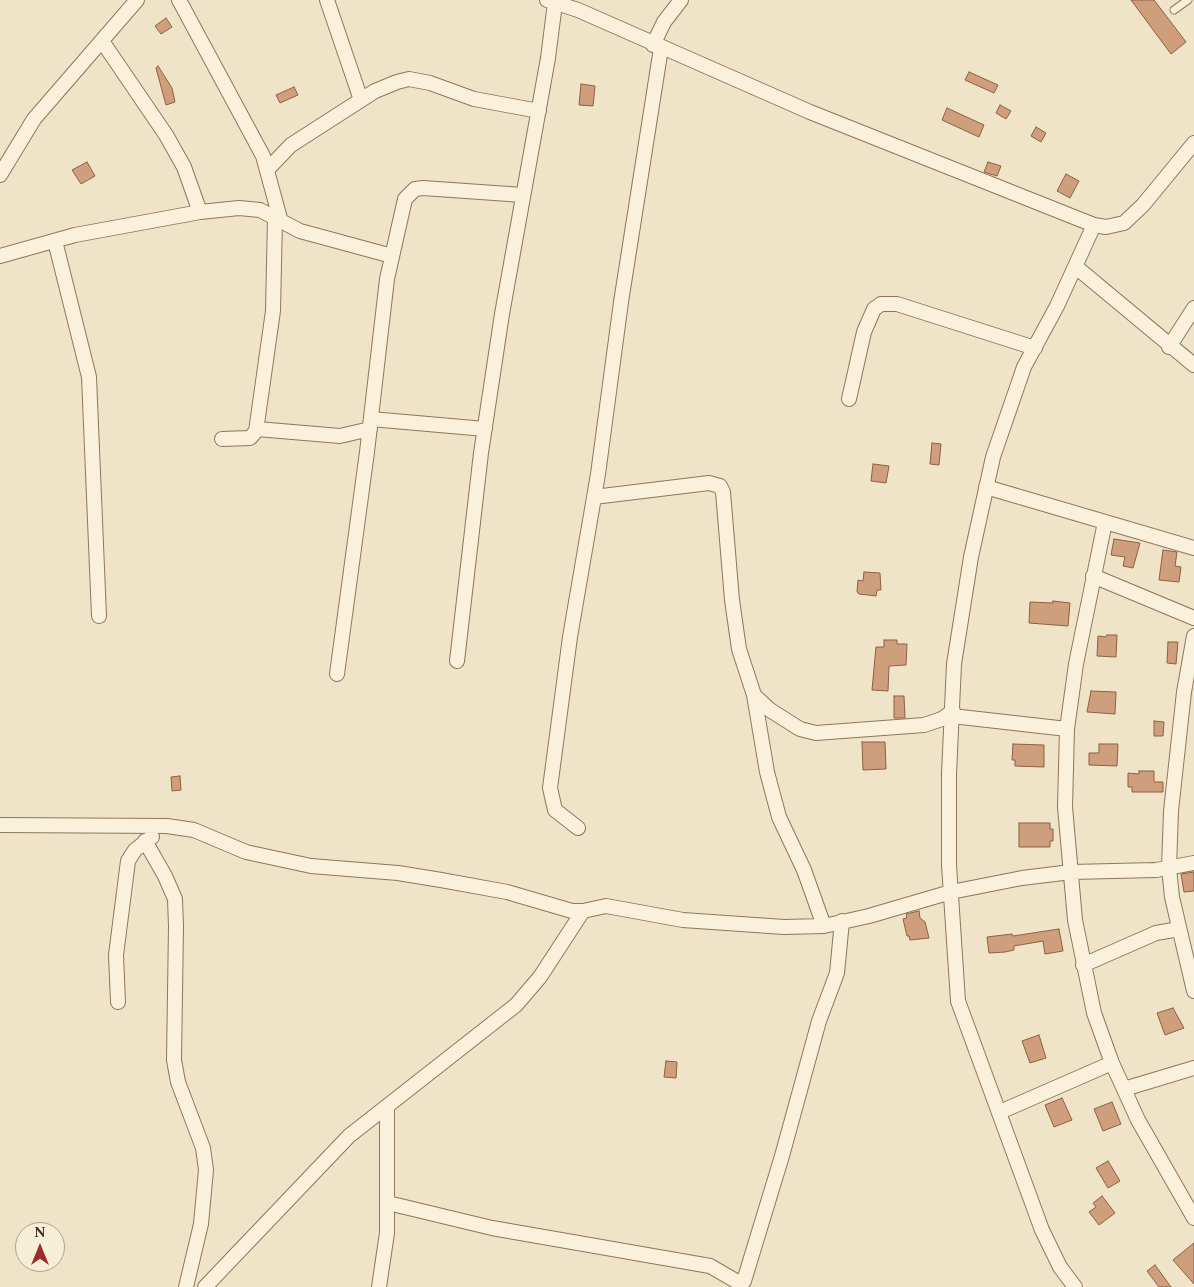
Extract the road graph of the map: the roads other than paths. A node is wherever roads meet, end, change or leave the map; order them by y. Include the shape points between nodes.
1 (137, 0) edge
2 (179, 0) edge
3 (327, 0) edge
4 (681, 0) edge
5 (1188, 0) edge
6 (551, 1) edge
7 (579, 5) edge
8 (1174, 10) dead end
9 (102, 41) junction
10 (657, 46) junction
11 (361, 100) junction
12 (539, 111) junction
13 (1194, 143) edge
14 (267, 170) junction
15 (0, 175) edge
16 (522, 195) junction
17 (200, 212) junction
18 (278, 220) junction
19 (1094, 225) junction
20 (55, 241) junction
21 (0, 256) edge
22 (392, 256) junction
23 (1076, 267) junction
24 (1194, 308) edge
25 (1169, 346) junction
26 (1035, 348) junction
27 (1194, 365) edge
28 (849, 399) dead end
29 (370, 424) junction
30 (257, 429) junction
31 (485, 429) junction
32 (222, 439) dead end
33 (986, 487) junction
34 (594, 497) junction
35 (1105, 522) junction
36 (1194, 548) edge
37 (1093, 576) junction
38 (99, 616) dead end
39 (1194, 618) edge
40 (1194, 636) edge
41 (457, 661) dead end
42 (338, 674) dead end
43 (754, 695) junction
44 (953, 714) junction
45 (1068, 729) junction
46 (0, 825) edge
47 (167, 826) junction
48 (578, 828) dead end
49 (145, 842) junction
50 (1194, 863) edge
51 (1169, 868) junction
52 (1071, 872) junction
53 (951, 892) junction
54 (583, 911) junction
55 (842, 921) junction
56 (824, 926) junction
57 (1179, 929) junction
58 (1083, 965) junction
59 (1194, 991) edge
60 (118, 1002) dead end
61 (1112, 1063) junction
62 (1194, 1068) edge
63 (1124, 1089) junction
64 (387, 1108) junction
65 (1000, 1112) junction
66 (388, 1203) junction
67 (1194, 1218) edge
68 (186, 1287) edge
69 (204, 1287) edge
70 (379, 1287) edge
71 (1075, 1287) edge

1 - 9 street
2 - 14 street via 250,129
3 - 11 street
4 - 10 street via 664,22
5 - 8 lane
6 - 7 street
6 - 12 street
7 - 10 street
9 - 15 street via 34,119
9 - 17 street via 166,135 184,167
10 - 19 street via 810,112
10 - 34 street
11 - 12 street via 375,91 409,79 474,99
11 - 14 street via 291,145
12 - 16 street
13 - 19 street via 1124,223 1106,227
14 - 18 street
16 - 22 street via 415,189 405,200
16 - 31 street
17 - 18 street via 239,208 260,210
17 - 20 street
18 - 22 street via 300,232
18 - 30 street via 273,311
19 - 23 street
20 - 21 street
20 - 38 street via 89,377
22 - 29 street
23 - 25 street
23 - 26 street
24 - 25 street
25 - 27 street
26 - 28 street via 898,304 881,304 874,309 864,332
26 - 33 street via 1024,367 992,457
29 - 30 street via 340,436
29 - 31 street
29 - 42 street
30 - 32 street via 250,438
31 - 41 street
33 - 35 street
33 - 44 street via 954,664
34 - 43 street via 709,483 720,486 739,648
34 - 48 street via 570,638 550,788 555,810
35 - 36 street
35 - 37 street
37 - 39 street
37 - 45 street via 1076,664
40 - 51 street via 1174,783
43 - 44 street via 770,710 800,729 816,733 924,725
43 - 56 street via 767,772 779,817 804,870
44 - 45 street
44 - 53 street via 949,774
45 - 52 street via 1065,807
46 - 47 street
47 - 49 street
47 - 54 street via 194,830 246,852 311,866 398,873 507,892
49 - 60 street via 128,862 116,955
49 - 68 street via 175,899 174,1060 178,1082 203,1148 206,1170 201,1224
50 - 51 street
51 - 52 street
51 - 57 street
52 - 53 street
52 - 58 street
53 - 55 street
53 - 65 street via 958,1001
54 - 56 street via 606,906 690,920 784,927
54 - 64 street via 540,977 516,1004
55 - 56 street
55 - 66 street via 837,973 819,1021 744,1281 736,1281 710,1266 492,1228
57 - 58 street via 1156,933
57 - 59 street
58 - 61 street via 1094,1013
61 - 63 street
61 - 65 street
62 - 63 street
63 - 67 street
64 - 66 street
64 - 69 street via 349,1136
65 - 71 street via 1042,1230
66 - 70 street

